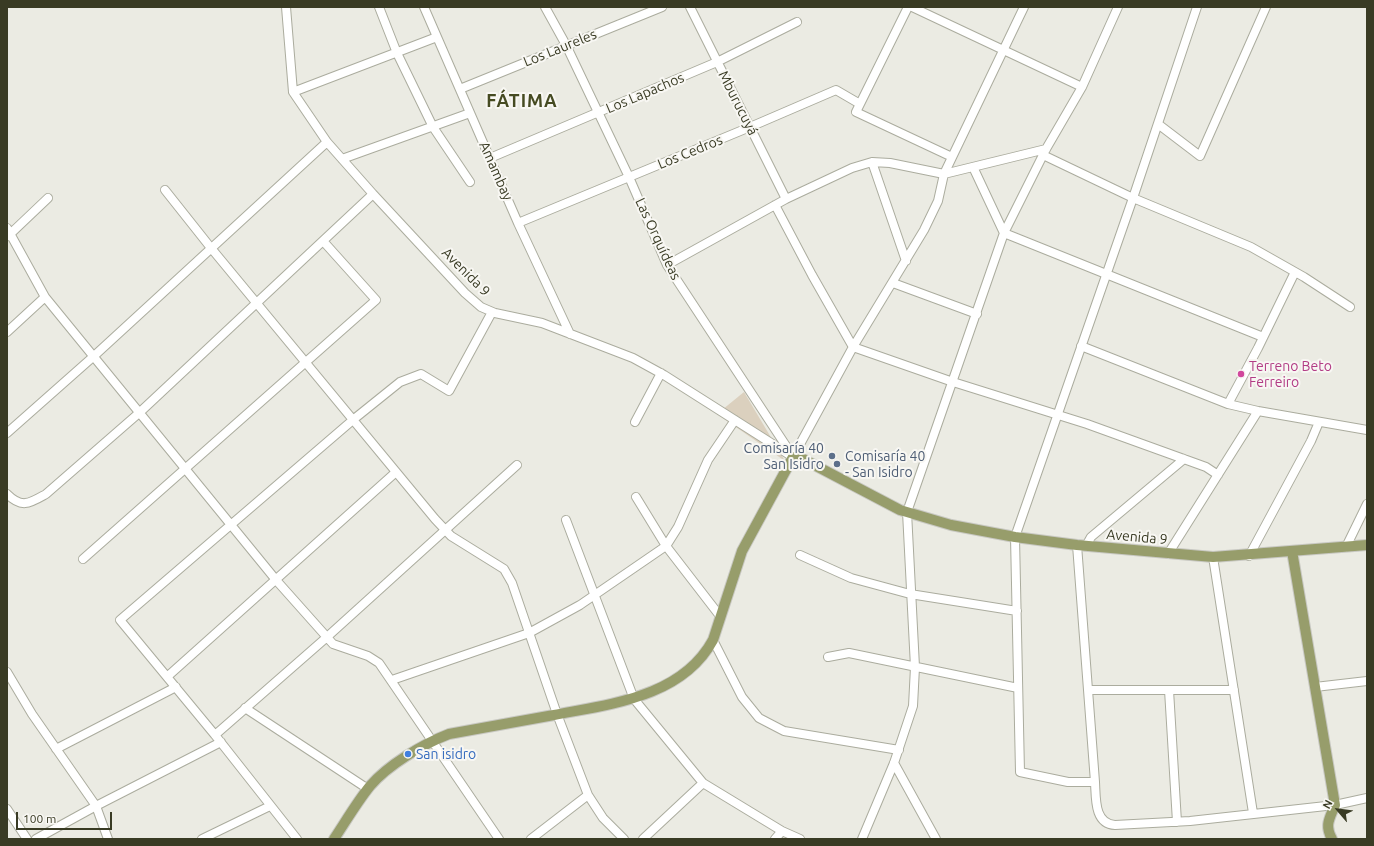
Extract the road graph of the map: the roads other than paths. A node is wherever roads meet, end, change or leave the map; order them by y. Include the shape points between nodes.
1 (286, 7) edge
2 (379, 7) edge
3 (424, 7) edge
4 (546, 7) edge
5 (662, 7) edge
6 (690, 7) edge
7 (908, 7) edge
8 (912, 7) edge
9 (1024, 7) edge
10 (1118, 7) edge
11 (1197, 7) edge
12 (1266, 7) edge
13 (797, 22) dead end
14 (437, 37) junction
15 (566, 45) junction
16 (1003, 51) junction
17 (397, 53) junction
18 (717, 62) junction
19 (1082, 87) junction
20 (460, 89) junction
21 (293, 92) junction
22 (860, 104) junction
23 (470, 113) junction
24 (598, 113) junction
25 (1158, 124) junction
26 (433, 127) junction
27 (750, 127) junction
28 (327, 142) junction
29 (1045, 152) junction
30 (952, 157) junction
31 (490, 158) junction
32 (342, 159) junction
33 (872, 162) junction
34 (973, 167) junction
35 (944, 174) junction
36 (629, 177) junction
37 (470, 182) dead end
38 (165, 190) dead end
39 (373, 194) junction
40 (48, 198) dead end
41 (1133, 198) junction
42 (786, 199) junction
43 (775, 205) junction
44 (518, 223) junction
45 (8, 233) edge
46 (1004, 233) junction
47 (323, 241) junction
48 (211, 248) junction
49 (906, 261) junction
50 (667, 265) junction
51 (1295, 272) junction
52 (1105, 274) junction
53 (893, 283) junction
54 (45, 297) junction
55 (257, 302) junction
56 (1350, 307) dead end
57 (492, 312) junction
58 (977, 314) junction
59 (7, 332) edge
60 (570, 334) junction
61 (1263, 337) junction
62 (1081, 346) junction
63 (853, 347) junction
64 (94, 356) junction
65 (306, 360) junction
66 (660, 373) junction
67 (953, 382) junction
68 (1228, 404) junction
69 (1258, 411) junction
70 (139, 412) junction
71 (1056, 415) junction
72 (354, 419) junction
73 (735, 420) junction
74 (636, 422) dead end
75 (1319, 422) junction
76 (1367, 430) edge
77 (7, 433) edge
78 (793, 457) junction
79 (1184, 459) junction
80 (516, 465) dead end
81 (184, 468) junction
82 (396, 472) junction
83 (1218, 475) junction
84 (7, 494) edge
85 (636, 497) dead end
86 (1367, 504) edge
87 (908, 512) junction
88 (566, 520) dead end
89 (232, 524) junction
90 (445, 529) junction
91 (1015, 536) junction
92 (1082, 545) junction
93 (1367, 545) edge
94 (666, 546) junction
95 (1346, 547) junction
96 (1292, 551) junction
97 (1168, 554) junction
98 (800, 555) dead end
99 (1248, 556) junction
100 (1213, 557) junction
101 (83, 559) dead end
102 (276, 580) junction
103 (910, 594) junction
104 (594, 595) junction
105 (1017, 610) junction
106 (720, 616) junction
107 (529, 633) junction
108 (327, 637) junction
109 (713, 640) junction
110 (828, 657) dead end
111 (915, 667) junction
112 (7, 672) edge
113 (168, 676) junction
114 (392, 680) junction
115 (1367, 681) edge
116 (176, 687) junction
117 (1315, 687) junction
118 (1018, 688) junction
119 (1088, 690) junction
120 (1169, 690) junction
121 (1234, 690) junction
122 (634, 699) junction
123 (245, 708) junction
124 (557, 714) junction
125 (215, 735) junction
126 (432, 741) junction
127 (221, 742) junction
128 (56, 749) junction
129 (899, 750) junction
130 (894, 763) junction
131 (1095, 782) junction
132 (703, 783) junction
133 (368, 789) junction
134 (588, 795) junction
135 (1367, 798) edge
136 (1334, 804) junction
137 (96, 806) junction
138 (270, 806) junction
139 (7, 809) edge
140 (1252, 813) junction
141 (1177, 822) junction
142 (782, 831) junction
143 (338, 837) edge
144 (27, 839) edge
145 (36, 839) edge
146 (108, 839) edge
147 (202, 839) edge
148 (296, 839) edge
149 (499, 839) edge
150 (531, 839) edge
151 (624, 839) edge
152 (643, 839) edge
153 (775, 839) edge
154 (800, 839) edge
155 (862, 839) edge
156 (936, 839) edge
157 (1332, 839) edge

1 - 21 street, Avenida 9
2 - 17 street
3 - 14 street, Amambay
4 - 15 street, Las Orquídeas
5 - 15 street, Los Laureles
6 - 18 street, Mburucuyá
7 - 22 street
8 - 16 street
9 - 16 street
10 - 19 street
11 - 25 street
12 - 25 street via 1200,156
13 - 18 street, Los Lapachos
14 - 17 street
14 - 20 street, Amambay
15 - 20 street, Los Laureles
15 - 24 street, Las Orquídeas
16 - 19 street
16 - 30 street
17 - 21 street
17 - 26 street
18 - 24 street, Los Lapachos
18 - 27 street, Mburucuyá
19 - 29 street
20 - 23 street, Amambay
21 - 28 street, Avenida 9
22 - 27 street, Los Cedros via 836,90
22 - 30 street via 856,112
23 - 26 street
23 - 31 street, Amambay
24 - 31 street, Los Lapachos
24 - 36 street, Las Orquídeas
25 - 41 street
26 - 32 street
26 - 37 street
27 - 36 street, Los Cedros
27 - 42 street, Mburucuyá
28 - 32 street, Avenida 9
28 - 48 street
29 - 34 street
29 - 41 street
29 - 46 street
30 - 35 street
31 - 44 street, Amambay
32 - 39 street, Avenida 9
33 - 35 street
33 - 42 street via 852,168
33 - 49 street
34 - 35 street
34 - 46 street
35 - 49 street via 938,201
36 - 44 street, Los Cedros
36 - 50 street, Las Orquídeas
38 - 48 street
39 - 47 street
39 - 57 street, Avenida 9 via 465,293 481,307
40 - 45 street
41 - 51 street via 1251,247
41 - 52 street
42 - 43 street
43 - 50 street
43 - 63 street
44 - 60 street, Amambay
45 - 54 street
46 - 52 street
46 - 58 street
47 - 55 street
47 - 65 street via 376,300
48 - 55 street
48 - 64 street
49 - 53 street
50 - 78 street, Las Orquídeas
51 - 56 street
51 - 61 street
52 - 61 street
52 - 62 street
53 - 58 street
53 - 63 street
54 - 59 street
54 - 64 street
55 - 65 street
55 - 70 street
57 - 60 street, Avenida 9 via 542,323
57 - 72 street via 449,391 421,374 400,382
58 - 67 street
60 - 66 street, Avenida 9 via 633,358
61 - 68 street
62 - 68 street
62 - 71 street
63 - 67 street
63 - 78 street
64 - 70 street
64 - 77 street
65 - 72 street
65 - 81 street
66 - 73 street, Avenida 9
66 - 74 street
67 - 71 street
67 - 87 street
68 - 69 street
69 - 75 street
69 - 83 street
70 - 81 street
70 - 84 street via 46,494 22,504 16,503
71 - 79 street
71 - 91 street
72 - 82 street
72 - 89 street
73 - 78 street, Avenida 9
73 - 94 street via 708,460 678,527
75 - 76 street
75 - 99 street
78 - 87 main road, Avenida 9 via 801,458
78 - 106 main road via 750,535
79 - 83 street via 1206,467
79 - 92 street
80 - 90 street
81 - 89 street
81 - 101 street
82 - 90 street
82 - 102 street
83 - 97 street
85 - 94 street
86 - 95 street
87 - 91 main road, Avenida 9 via 951,525
87 - 103 street
88 - 104 street
89 - 102 street
89 - 113 street via 120,620
90 - 107 street via 451,536 504,569 512,583
90 - 108 street
91 - 92 main road, Avenida 9
91 - 105 street
92 - 97 main road, Avenida 9
92 - 119 street
93 - 95 main road, Avenida 9
94 - 104 street
94 - 106 street
95 - 96 main road, Avenida 9
96 - 99 main road, Avenida 9
96 - 117 main road
97 - 100 main road, Avenida 9
98 - 103 street via 851,578
99 - 100 main road, Avenida 9
100 - 121 street
102 - 108 street
102 - 113 street
103 - 105 street
103 - 111 street
104 - 107 street
104 - 122 street
105 - 118 street
106 - 109 main road
107 - 114 street
107 - 124 street
108 - 114 street via 338,647 373,659
108 - 123 street
109 - 122 main road via 700,660 680,677
109 - 129 street via 742,697 759,718 784,731
110 - 111 street via 849,653
111 - 118 street
111 - 129 street via 913,706
112 - 128 street
113 - 116 street
114 - 126 street
115 - 117 street
116 - 125 street
116 - 128 street
117 - 136 main road
118 - 131 street via 1020,772 1068,782
119 - 120 street
119 - 131 street
120 - 121 street
120 - 141 street
121 - 140 street
122 - 124 main road
122 - 132 street
123 - 125 street
123 - 133 street
124 - 126 main road via 449,734
124 - 134 street
125 - 127 street
126 - 133 main road via 388,770
126 - 149 street
127 - 137 street
127 - 138 street
128 - 137 street
129 - 130 street
130 - 155 street
130 - 156 street
131 - 141 street via 1098,813 1109,825
132 - 142 street
132 - 152 street
133 - 143 main road
134 - 150 street
134 - 151 street via 603,818
135 - 136 street
136 - 140 street
136 - 157 main road via 1328,824
137 - 145 street
137 - 146 street
138 - 147 street
138 - 148 street
139 - 144 street
140 - 141 street
142 - 153 street
142 - 154 street

